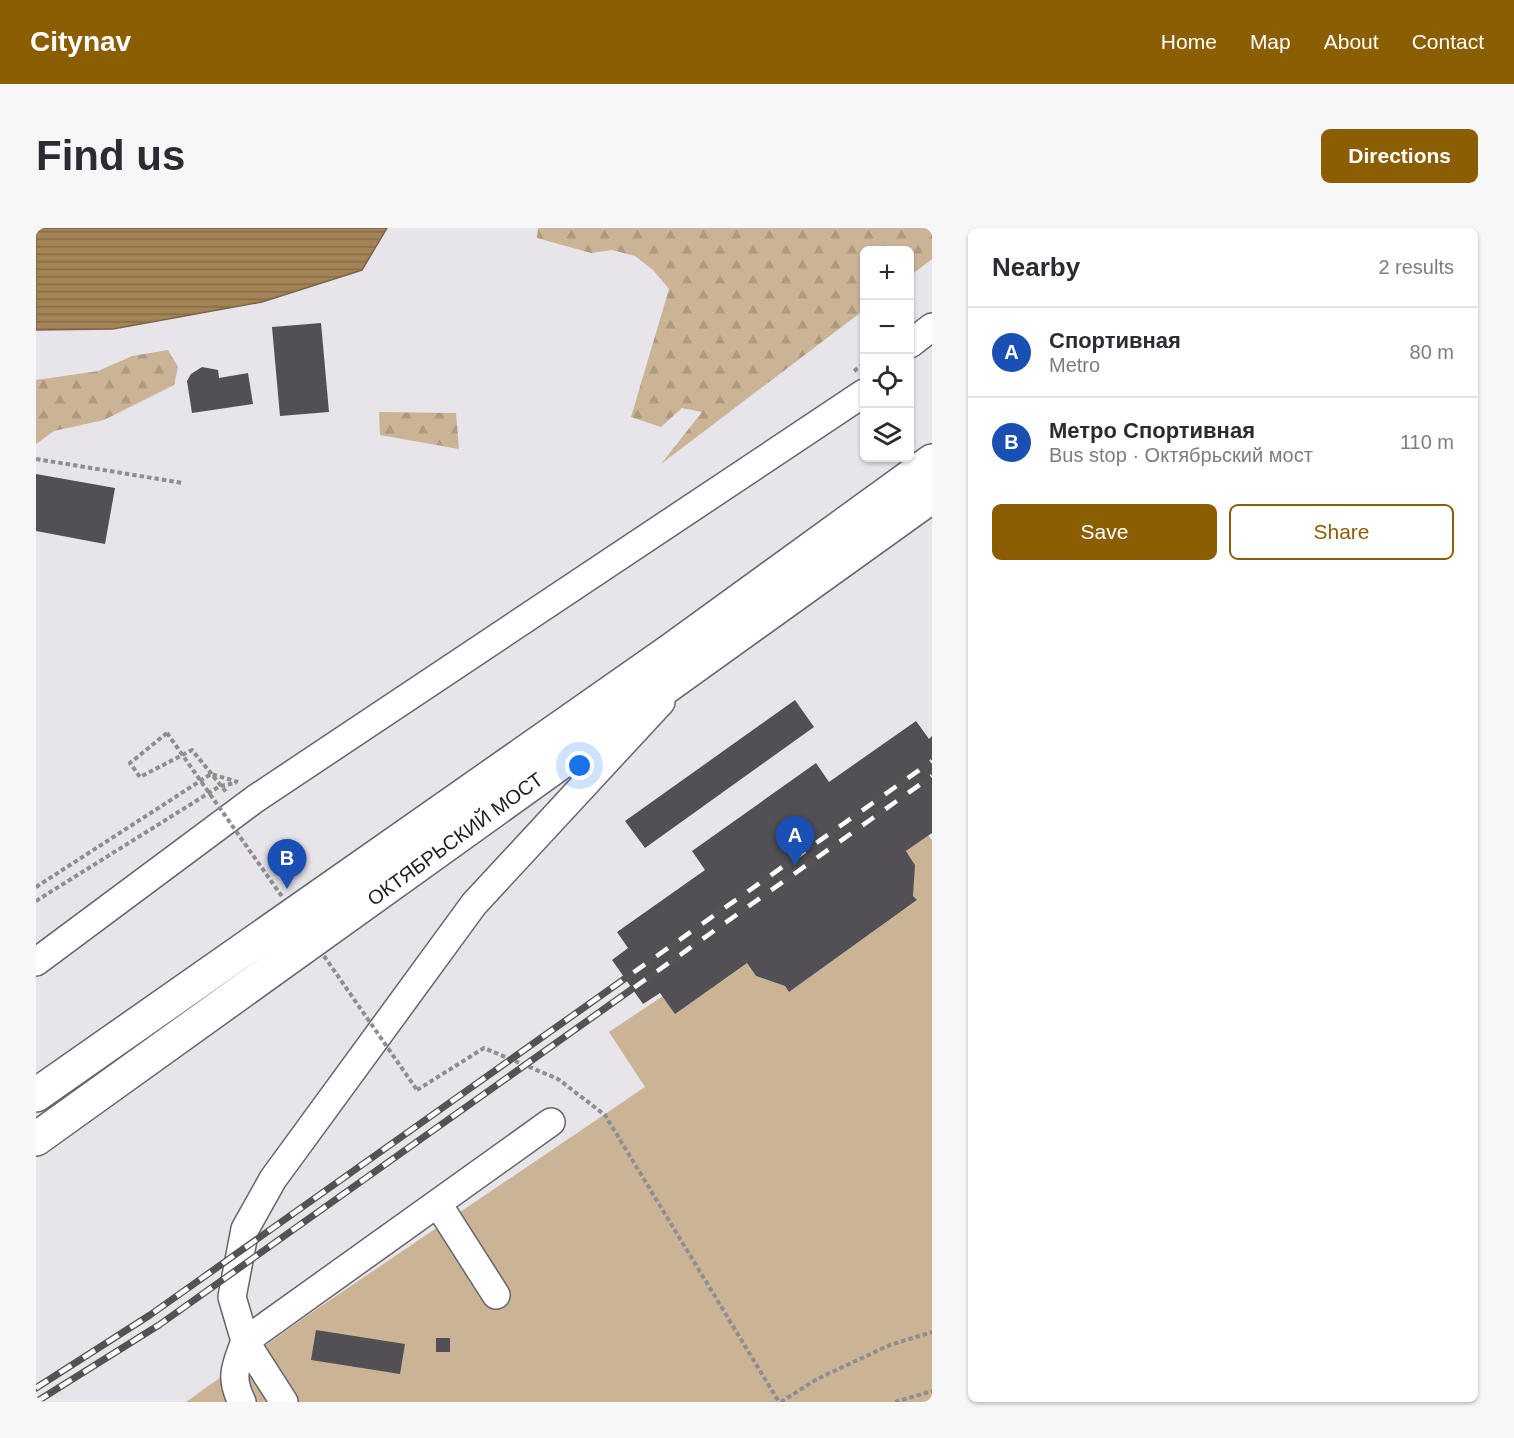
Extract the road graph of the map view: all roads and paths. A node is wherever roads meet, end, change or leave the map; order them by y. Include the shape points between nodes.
1 (932, 327) edge
2 (914, 340) edge
3 (932, 345) edge
4 (914, 358) edge
5 (860, 379) edge
6 (860, 396) edge
7 (36, 459) edge
8 (932, 461) edge
9 (183, 483) dead end
10 (932, 496) edge
11 (688, 672) junction
12 (212, 774) junction
13 (230, 788) junction
14 (36, 887) edge
15 (283, 898) dead end
16 (36, 901) edge
17 (36, 940) edge
18 (324, 956) dead end
19 (36, 962) edge
20 (36, 1095) edge
21 (551, 1122) dead end
22 (36, 1139) edge
23 (438, 1204) junction
24 (496, 1295) dead end
25 (932, 1332) edge
26 (245, 1341) junction
27 (932, 1391) edge
28 (242, 1402) edge
29 (284, 1402) edge
30 (780, 1402) edge
31 (895, 1402) edge

1 - 2 street
3 - 4 street
5 - 13 street
6 - 19 street via 255,799
7 - 9 path
8 - 20 main road, ОКТЯБРЬСКИЙ МОСТ via 670,651
10 - 11 main road, ОКТЯБРЬСКИЙ МОСТ
11 - 22 main road, ОКТЯБРЬСКИЙ МОСТ
11 - 26 street via 474,904 273,1179 245,1230 232,1297
12 - 13 path
12 - 13 path
12 - 14 path
12 - 15 path, bridge via 192,750 140,777 130,763 167,733
13 - 16 path
13 - 17 street
18 - 30 path, bridge via 417,1089 484,1048 558,1079 604,1115
21 - 23 street
23 - 24 street
23 - 26 street
25 - 30 path via 890,1345 817,1378
26 - 28 street via 234,1370 236,1391
26 - 29 street
27 - 31 path

